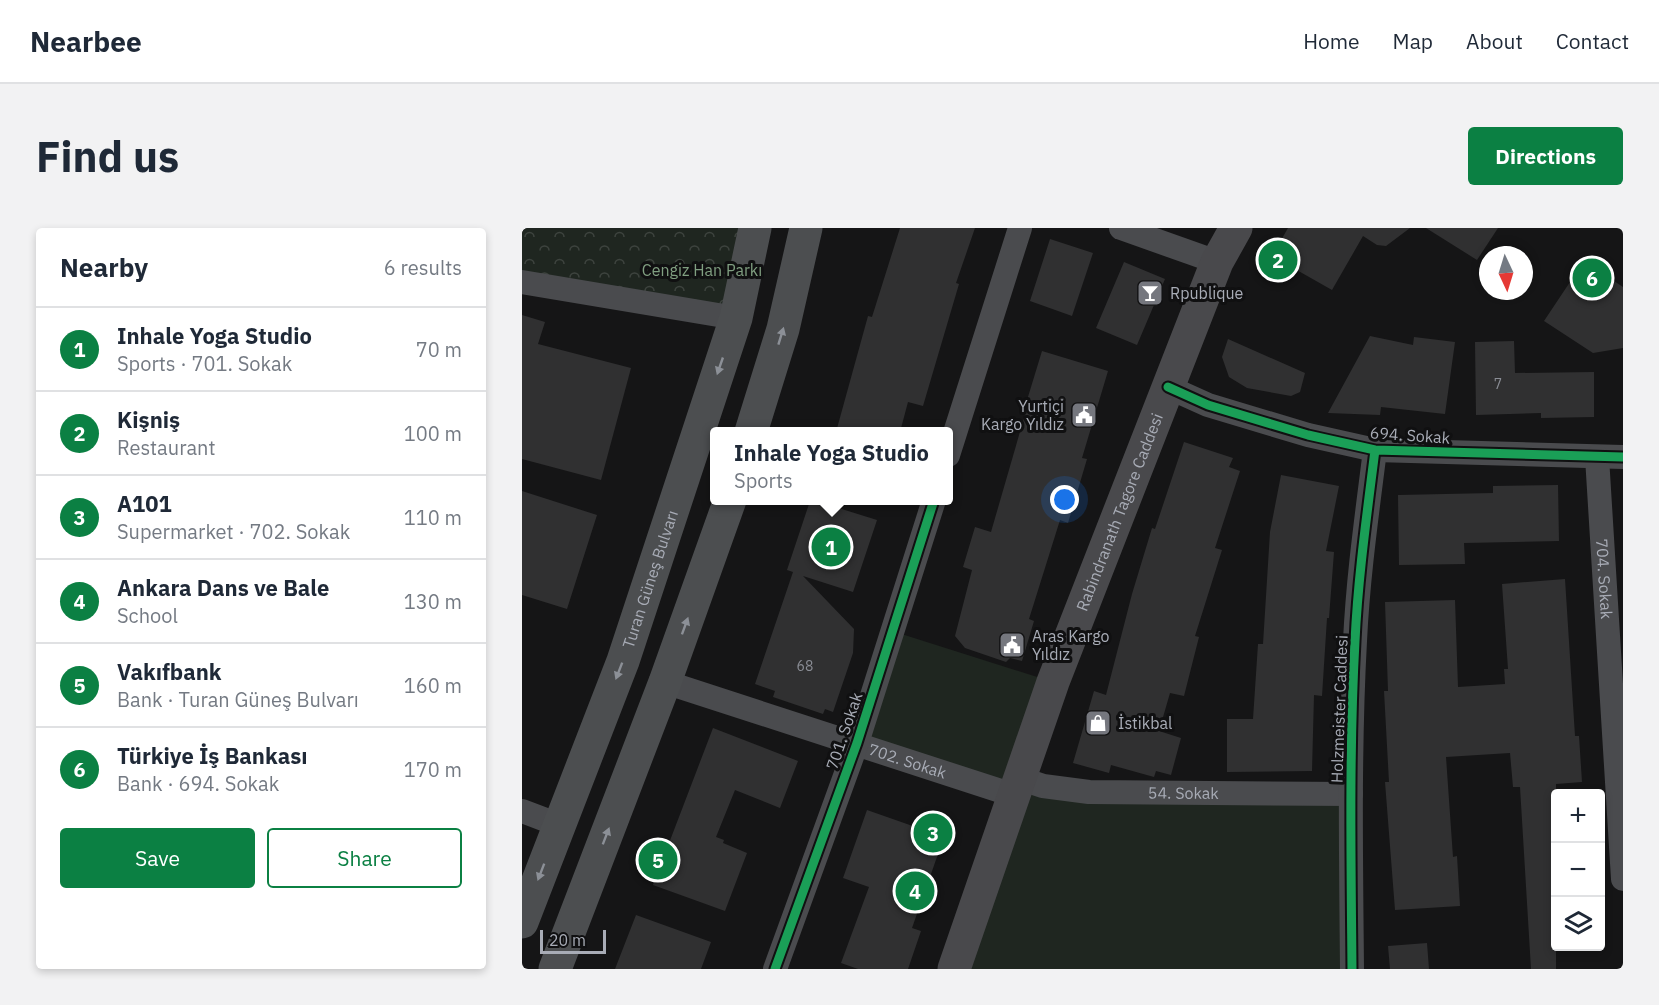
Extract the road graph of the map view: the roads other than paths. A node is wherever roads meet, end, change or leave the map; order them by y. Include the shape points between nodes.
1 (755, 228) edge
2 (806, 228) edge
3 (1020, 228) edge
4 (1121, 228) edge
5 (1236, 228) edge
6 (1217, 262) junction
7 (522, 282) edge
8 (736, 318) junction
9 (1168, 387) junction
10 (753, 427) edge
11 (953, 439) edge
12 (1375, 450) junction
13 (1597, 457) junction
14 (1623, 457) edge
15 (729, 505) edge
16 (933, 505) edge
17 (665, 681) junction
18 (857, 742) junction
19 (1016, 786) junction
20 (1351, 794) junction
21 (522, 811) edge
22 (559, 825) junction
23 (1623, 879) edge
24 (522, 922) edge
25 (555, 969) edge
26 (775, 969) edge
27 (954, 969) edge
28 (1352, 969) edge

1 - 8 main road, Turan Güneş Bulvarı
10 -> 2 main road via 783,329
3 - 11 street
4 - 6 street
5 - 6 main road, Rabindranath Tagore Caddesi
6 - 9 main road, Rabindranath Tagore Caddesi
7 - 8 street
8 -> 22 main road, Turan Güneş Bulvarı via 623,661
9 - 12 street, 694. Sokak via 1208,405
9 - 19 main road, Rabindranath Tagore Caddesi
12 - 13 street, 694. Sokak
12 - 20 street, Holzmeister Caddesi via 1356,630
13 - 14 street, 694. Sokak
13 - 23 street, 704. Sokak
17 -> 15 main road
16 - 18 street, 701. Sokak
17 - 18 street, 702. Sokak
25 -> 17 main road
18 - 19 street, 702. Sokak
18 - 26 street, 701. Sokak
19 - 20 street, 54. Sokak via 1089,792
19 - 27 main road, Rabindranath Tagore Caddesi
20 - 28 street, Holzmeister Caddesi
21 - 22 street
22 -> 24 main road, Turan Güneş Bulvarı

